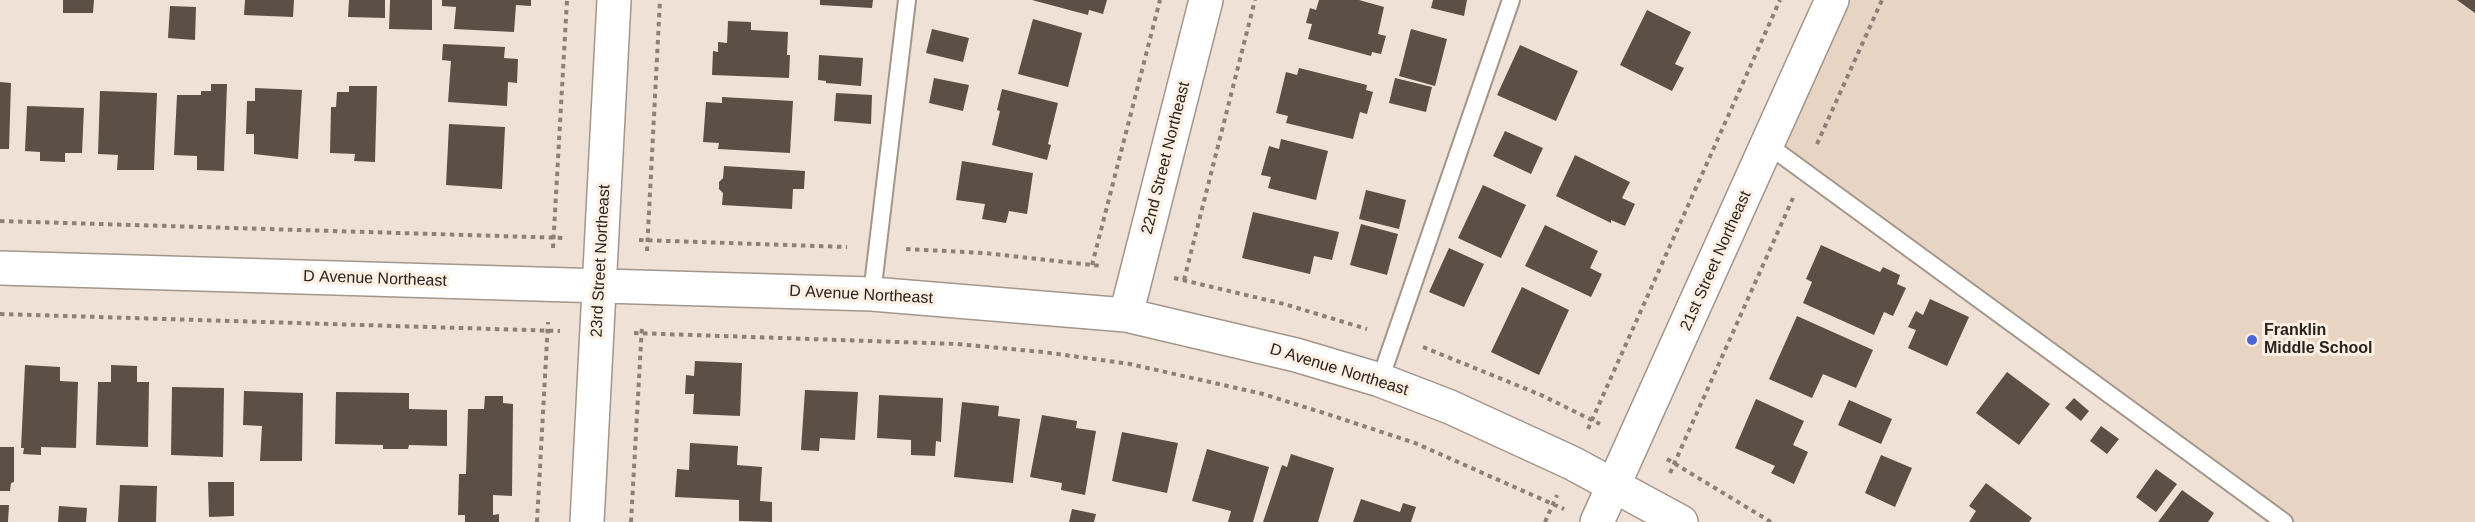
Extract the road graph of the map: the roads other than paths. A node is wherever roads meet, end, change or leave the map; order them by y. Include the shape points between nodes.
1 (614, 0) edge
2 (907, 0) edge
3 (1206, 0) edge
4 (1511, 0) edge
5 (1832, 0) edge
6 (1768, 145) junction
7 (0, 268) edge
8 (600, 285) junction
9 (872, 294) junction
10 (1126, 315) junction
11 (1380, 380) junction
12 (1615, 485) junction
13 (586, 522) edge
14 (1597, 522) edge
15 (1681, 522) edge
16 (2284, 522) edge

1 - 8 street, 23rd Street Northeast
2 - 9 lane
3 - 10 street, 22nd Street Northeast
4 - 11 lane
5 - 6 street, 21st Street Northeast
6 - 12 street, 21st Street Northeast
6 - 16 lane
7 - 8 street, D Avenue Northeast
8 - 9 street, D Avenue Northeast
8 - 13 street, 23rd Street Northeast
9 - 10 street, D Avenue Northeast
10 - 11 street, D Avenue Northeast via 1296,355
11 - 12 street, D Avenue Northeast via 1450,407
12 - 14 street, 21st Street Northeast
12 - 15 street, D Avenue Northeast

